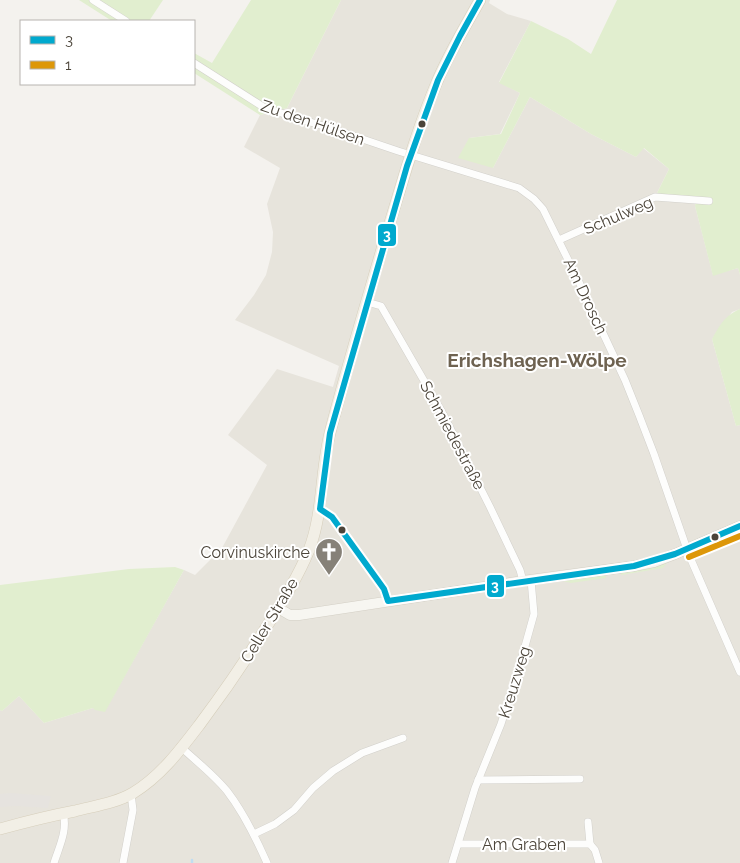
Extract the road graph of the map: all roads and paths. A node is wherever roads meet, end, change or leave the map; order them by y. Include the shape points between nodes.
1 (93, 0) edge
2 (480, 0) edge
3 (124, 20) edge
4 (195, 64) edge
5 (411, 155) junction
6 (709, 201) dead end
7 (559, 240) junction
8 (367, 302) junction
9 (320, 509) junction
10 (740, 526) edge
11 (686, 549) junction
12 (527, 581) junction
13 (388, 601) junction
14 (278, 608) junction
15 (740, 672) edge
16 (403, 738) dead end
17 (182, 748) junction
18 (478, 780) junction
19 (580, 780) dead end
20 (131, 794) junction
21 (63, 813) junction
22 (588, 822) dead end
23 (0, 829) edge
24 (254, 834) junction
25 (459, 844) junction
26 (590, 844) junction
27 (54, 863) edge
28 (122, 863) edge
29 (267, 863) edge
30 (452, 863) edge
31 (599, 863) edge

1 - 3 street
2 - 5 main road, Celler Straße via 438,80
4 - 5 street, Zu den Hülsen via 264,108
5 - 7 street, Am Drosch via 519,188 543,210
5 - 8 main road, Celler Straße
6 - 7 street, Schulweg via 655,197
7 - 11 street, Am Drosch via 625,380
8 - 9 main road, Celler Straße via 330,433
8 - 12 street, Schmiedestraße via 381,306 415,364
9 - 13 street via 332,517 384,589
9 - 14 main road, Celler Straße via 309,550
10 - 11 street
11 - 12 street via 644,564
11 - 15 street, Am Drosch
12 - 13 street
12 - 18 street, Kreuzweg via 534,614 532,623 501,724
13 - 14 street via 298,615 290,615
14 - 17 main road, Celler Straße via 234,677
16 - 24 street via 362,753 332,771 294,810
17 - 20 main road, Celler Straße via 161,771
17 - 24 street via 227,791
18 - 19 street
18 - 25 street, Kreuzweg
20 - 21 main road, Celler Straße
20 - 28 street via 133,810
21 - 23 main road, Celler Straße
21 - 27 street via 63,835
22 - 26 street, Am Graben
24 - 29 street
25 - 26 street, Am Graben
25 - 30 street, Kreuzweg
26 - 31 street, Am Graben

